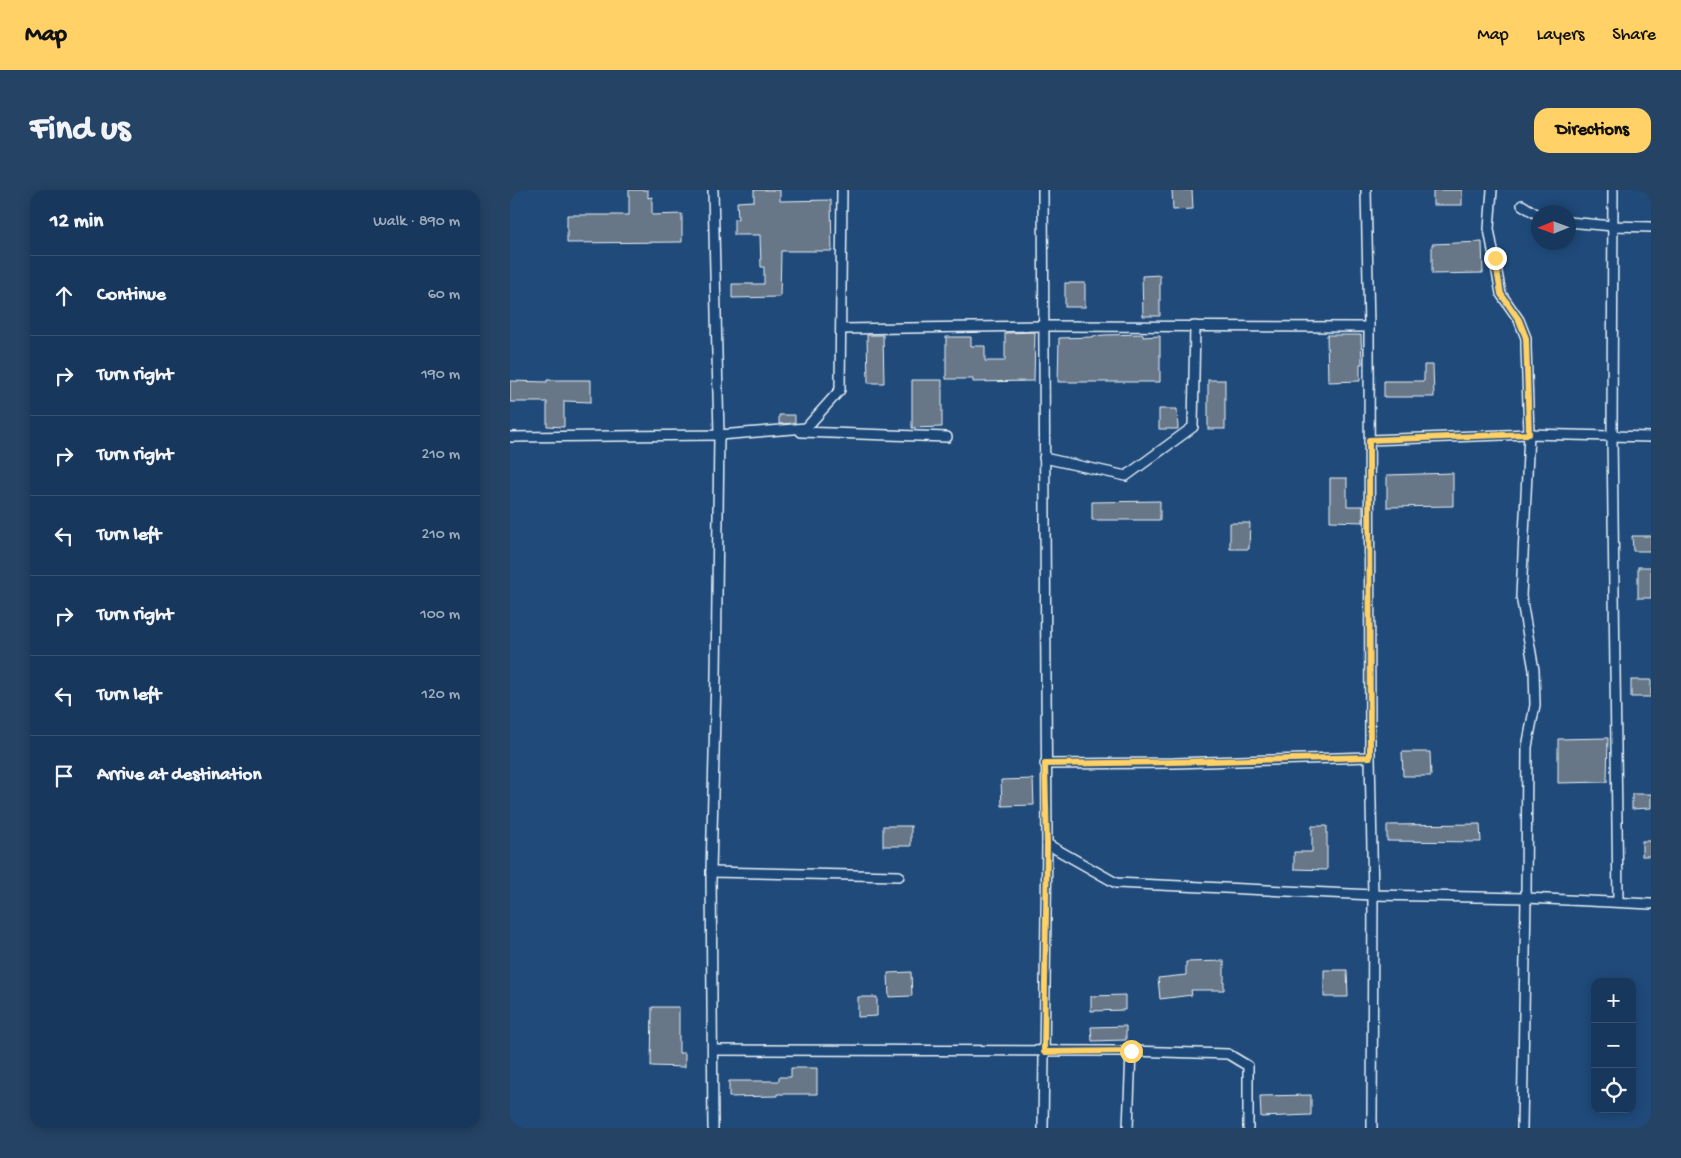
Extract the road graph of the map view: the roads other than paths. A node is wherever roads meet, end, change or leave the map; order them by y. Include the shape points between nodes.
1 (713, 190) edge
2 (842, 190) edge
3 (1043, 190) edge
4 (1366, 190) edge
5 (1492, 190) edge
6 (1613, 190) edge
7 (1522, 204) dead end
8 (1531, 210) edge
9 (1576, 223) edge
10 (1613, 226) junction
11 (1651, 227) edge
12 (1044, 326) junction
13 (1195, 326) junction
14 (1369, 327) junction
15 (841, 329) junction
16 (780, 431) junction
17 (1529, 434) junction
18 (719, 435) junction
19 (1612, 436) junction
20 (510, 437) edge
21 (947, 437) dead end
22 (1651, 437) edge
23 (1369, 440) junction
24 (1044, 458) junction
25 (1370, 757) junction
26 (1045, 764) junction
27 (1047, 844) junction
28 (711, 872) junction
29 (899, 876) dead end
30 (1373, 895) junction
31 (1526, 898) junction
32 (1618, 902) junction
33 (1651, 904) edge
34 (712, 1050) junction
35 (1131, 1051) junction
36 (1044, 1052) junction
37 (712, 1128) edge
38 (1043, 1128) edge
39 (1128, 1128) edge
40 (1248, 1128) edge
41 (1372, 1128) edge
42 (1522, 1128) edge

1 - 18 street
2 - 15 street
3 - 12 street
4 - 14 street
5 - 17 street via 1490,229 1501,294 1519,320 1526,338
6 - 10 street
7 - 8 street
9 - 10 street
10 - 11 street
10 - 19 street
12 - 13 street
12 - 15 street
12 - 24 street
13 - 14 street
13 - 24 street via 1194,427 1126,476
14 - 23 street
15 - 16 street via 840,390 806,428
16 - 18 street
16 - 21 street
17 - 19 street
17 - 23 street
17 - 31 street via 1521,596 1534,670 1535,705 1526,747
18 - 20 street
18 - 28 street
19 - 22 street
19 - 32 street
23 - 25 street
24 - 26 street
25 - 26 street
25 - 30 street
26 - 27 street
27 - 30 street via 1116,882
27 - 36 street
28 - 29 street
28 - 34 street
30 - 31 street
30 - 41 street
31 - 32 street
31 - 42 street
32 - 33 street
34 - 36 street
34 - 37 street
35 - 36 street
35 - 39 street
35 - 40 street via 1228,1054 1248,1066
36 - 38 street

